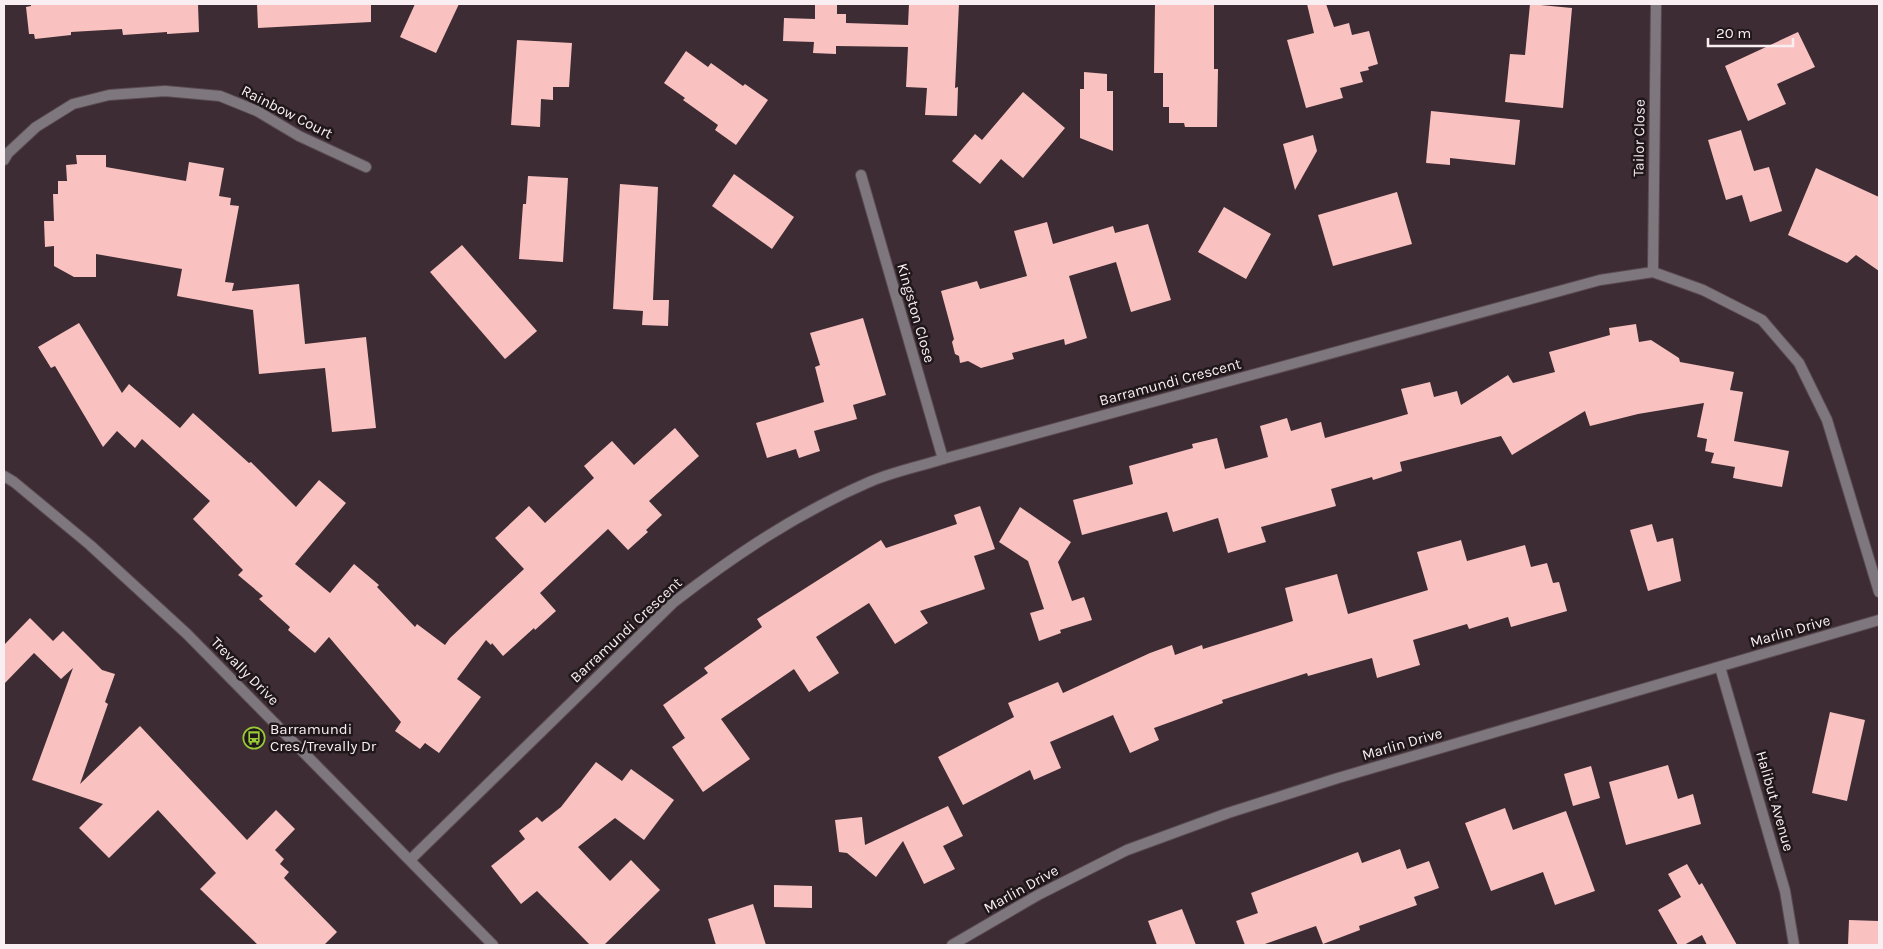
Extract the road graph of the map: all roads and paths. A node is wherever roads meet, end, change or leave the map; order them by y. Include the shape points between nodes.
1 (1656, 4) edge
2 (4, 160) edge
3 (366, 167) dead end
4 (861, 175) dead end
5 (1653, 272) junction
6 (943, 459) junction
7 (4, 476) edge
8 (1879, 592) edge
9 (1879, 620) edge
10 (1720, 667) junction
11 (410, 860) junction
12 (493, 945) edge
13 (952, 945) edge
14 (1794, 945) edge

1 - 5 street, Tailor Close
2 - 3 street, Rainbow Court via 36,127 73,104 109,95 165,91 220,96 257,111 299,136
4 - 6 street, Kingston Close
5 - 6 street, Barramundi Crescent via 1600,280
5 - 8 street, Barramundi Crescent via 1704,290 1762,320 1799,363 1827,420
6 - 11 street, Barramundi Crescent via 869,482 768,534 722,565 674,602
7 - 11 street, Trevally Drive via 90,545 187,634
9 - 10 street, Marlin Drive
10 - 13 street, Marlin Drive via 1228,813 1127,850 1038,895
10 - 14 street, Halibut Avenue via 1786,891
11 - 12 street, Trevally Drive

